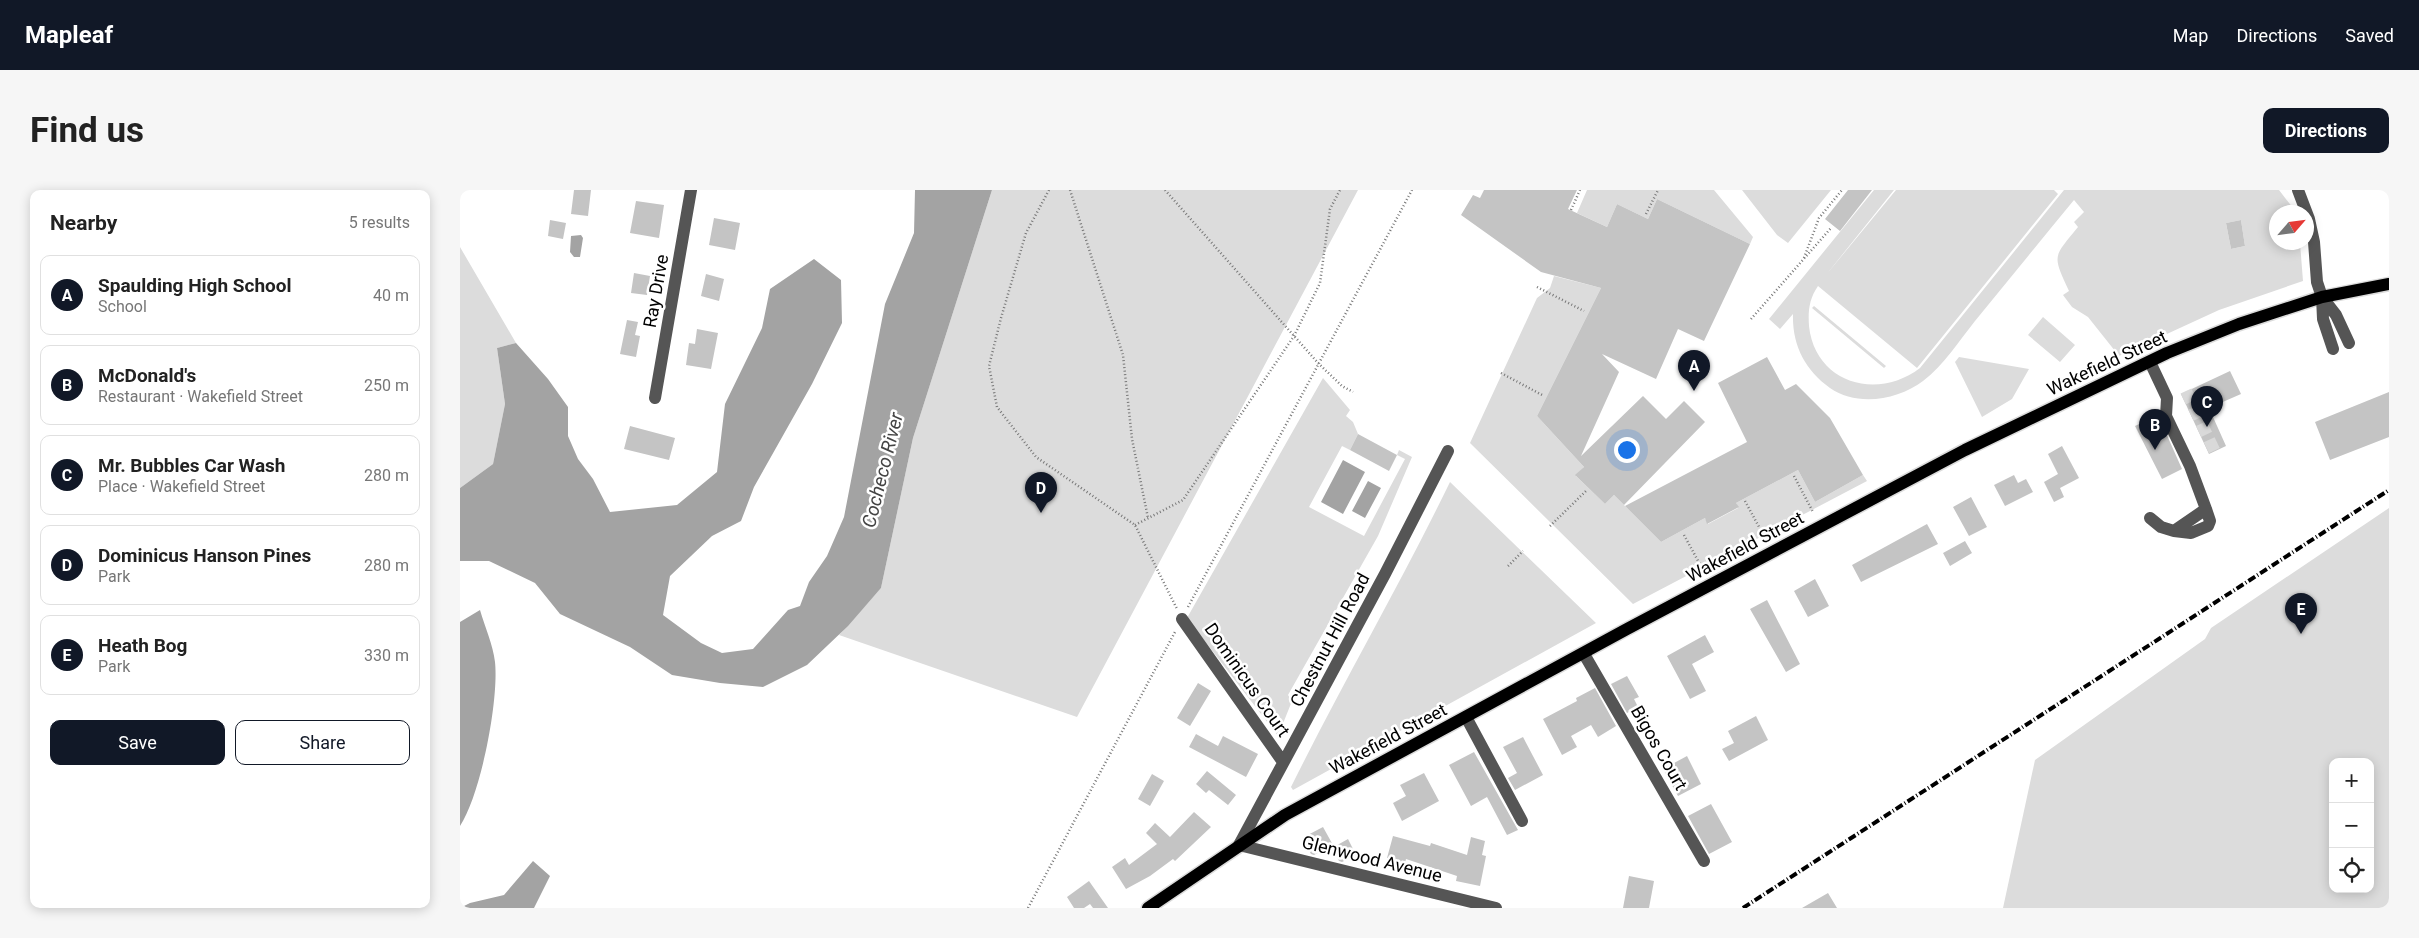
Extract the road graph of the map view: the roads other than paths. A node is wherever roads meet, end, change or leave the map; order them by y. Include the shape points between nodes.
1 (691, 190) edge
2 (2298, 190) edge
3 (2388, 282) edge
4 (2322, 297) junction
5 (2349, 343) dead end
6 (2333, 349) dead end
7 (2150, 362) junction
8 (656, 398) dead end
9 (1448, 451) dead end
10 (2150, 518) dead end
11 (1182, 619) road end
12 (1584, 654) junction
13 (1466, 717) junction
14 (1284, 762) junction
15 (1522, 821) dead end
16 (1240, 845) junction
17 (1704, 861) dead end
18 (1148, 908) edge
19 (1496, 908) edge

1 - 8 street, Ray Drive
2 - 4 street via 2309,219 2316,282
3 - 4 main road, Wakefield Street
4 - 5 street via 2336,315
4 - 6 street via 2323,318
4 - 7 main road, Wakefield Street via 2239,324
7 - 10 street via 2167,398 2166,416 2206,509 2174,531 2161,527
7 - 12 main road, Wakefield Street via 1965,450
9 - 14 street, Chestnut Hill Road
11 - 14 street, Dominicus Court
12 - 13 main road, Wakefield Street
12 - 17 street, Bigos Court
13 - 15 street
13 - 16 main road, Wakefield Street via 1286,815
14 - 16 street, Chestnut Hill Road
16 - 18 main road, Wakefield Street
16 - 19 street, Glenwood Avenue

